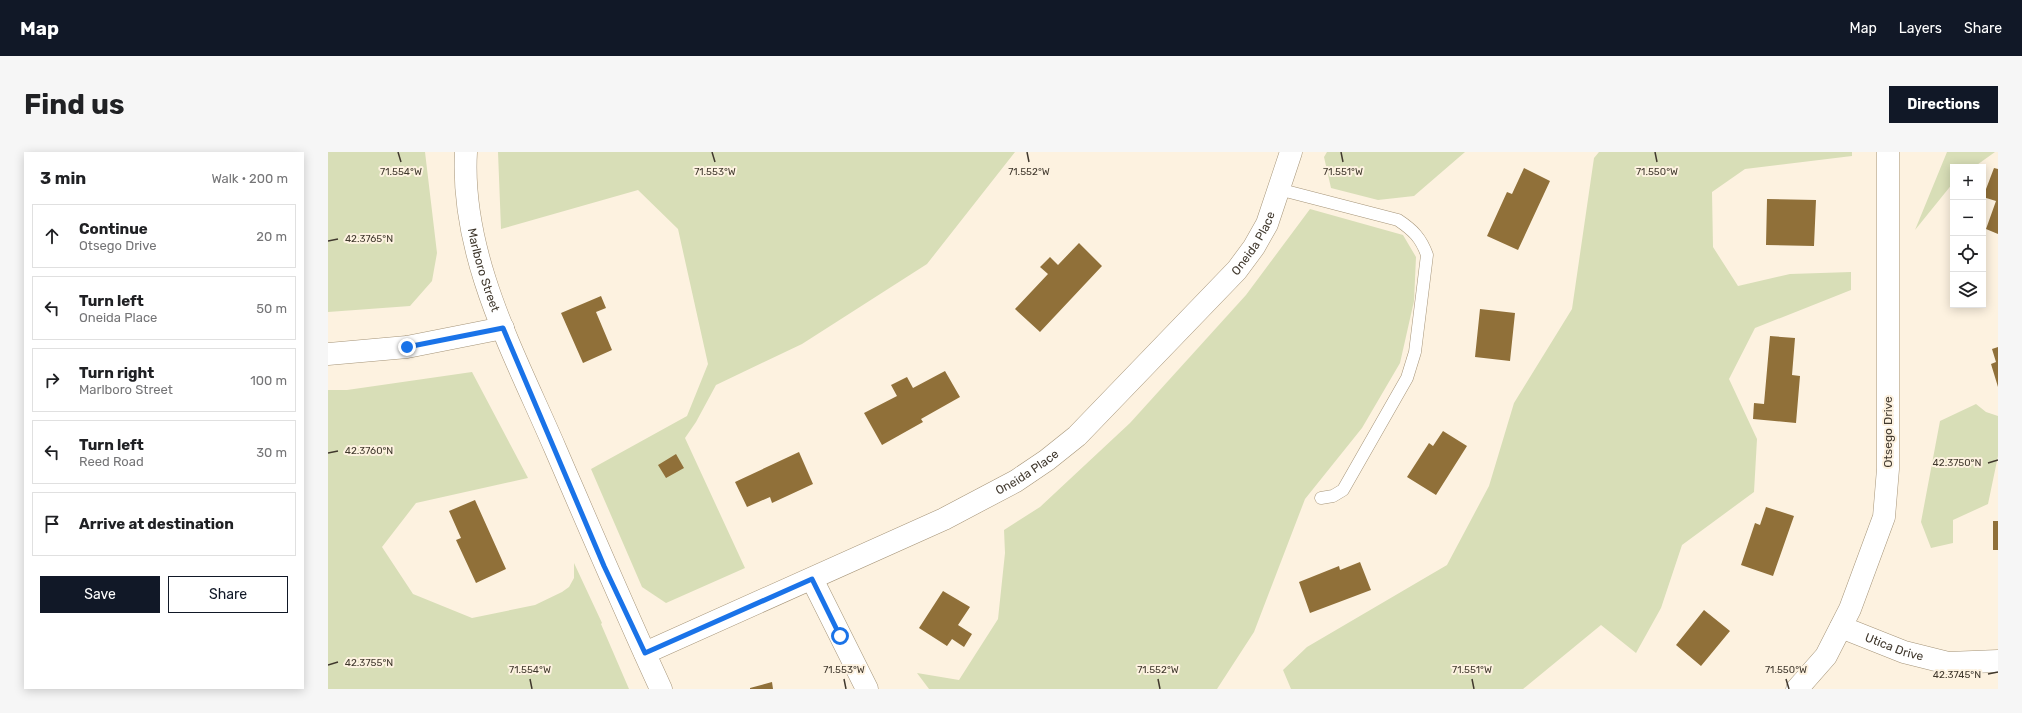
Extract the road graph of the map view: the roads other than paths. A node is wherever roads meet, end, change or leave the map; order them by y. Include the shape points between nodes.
1 (466, 152) edge
2 (1291, 152) edge
3 (1888, 152) edge
4 (1278, 189) junction
5 (503, 328) junction
6 (328, 354) edge
7 (1321, 498) dead end
8 (812, 579) junction
9 (1841, 626) junction
10 (645, 653) junction
11 (1998, 660) edge
12 (661, 689) edge
13 (867, 689) edge
14 (1797, 689) edge

1 - 5 street, Marlboro Street via 472,224 479,259
2 - 4 street, Oneida Place
3 - 9 street, Otsego Drive via 1888,469 1884,517 1856,594
4 - 7 lane via 1398,220 1422,241 1427,255 1415,352 1407,378 1343,490 1333,496
4 - 8 street, Oneida Place via 1267,224 1237,270 1077,436 1022,477 981,501
5 - 6 street via 407,347
5 - 10 street, Marlboro Street via 604,566
8 - 10 street, Oneida Place
8 - 13 street
9 - 11 street, Utica Drive via 1904,652 1948,663
9 - 14 street, Otsego Drive via 1826,656
10 - 12 street, Marlboro Street

